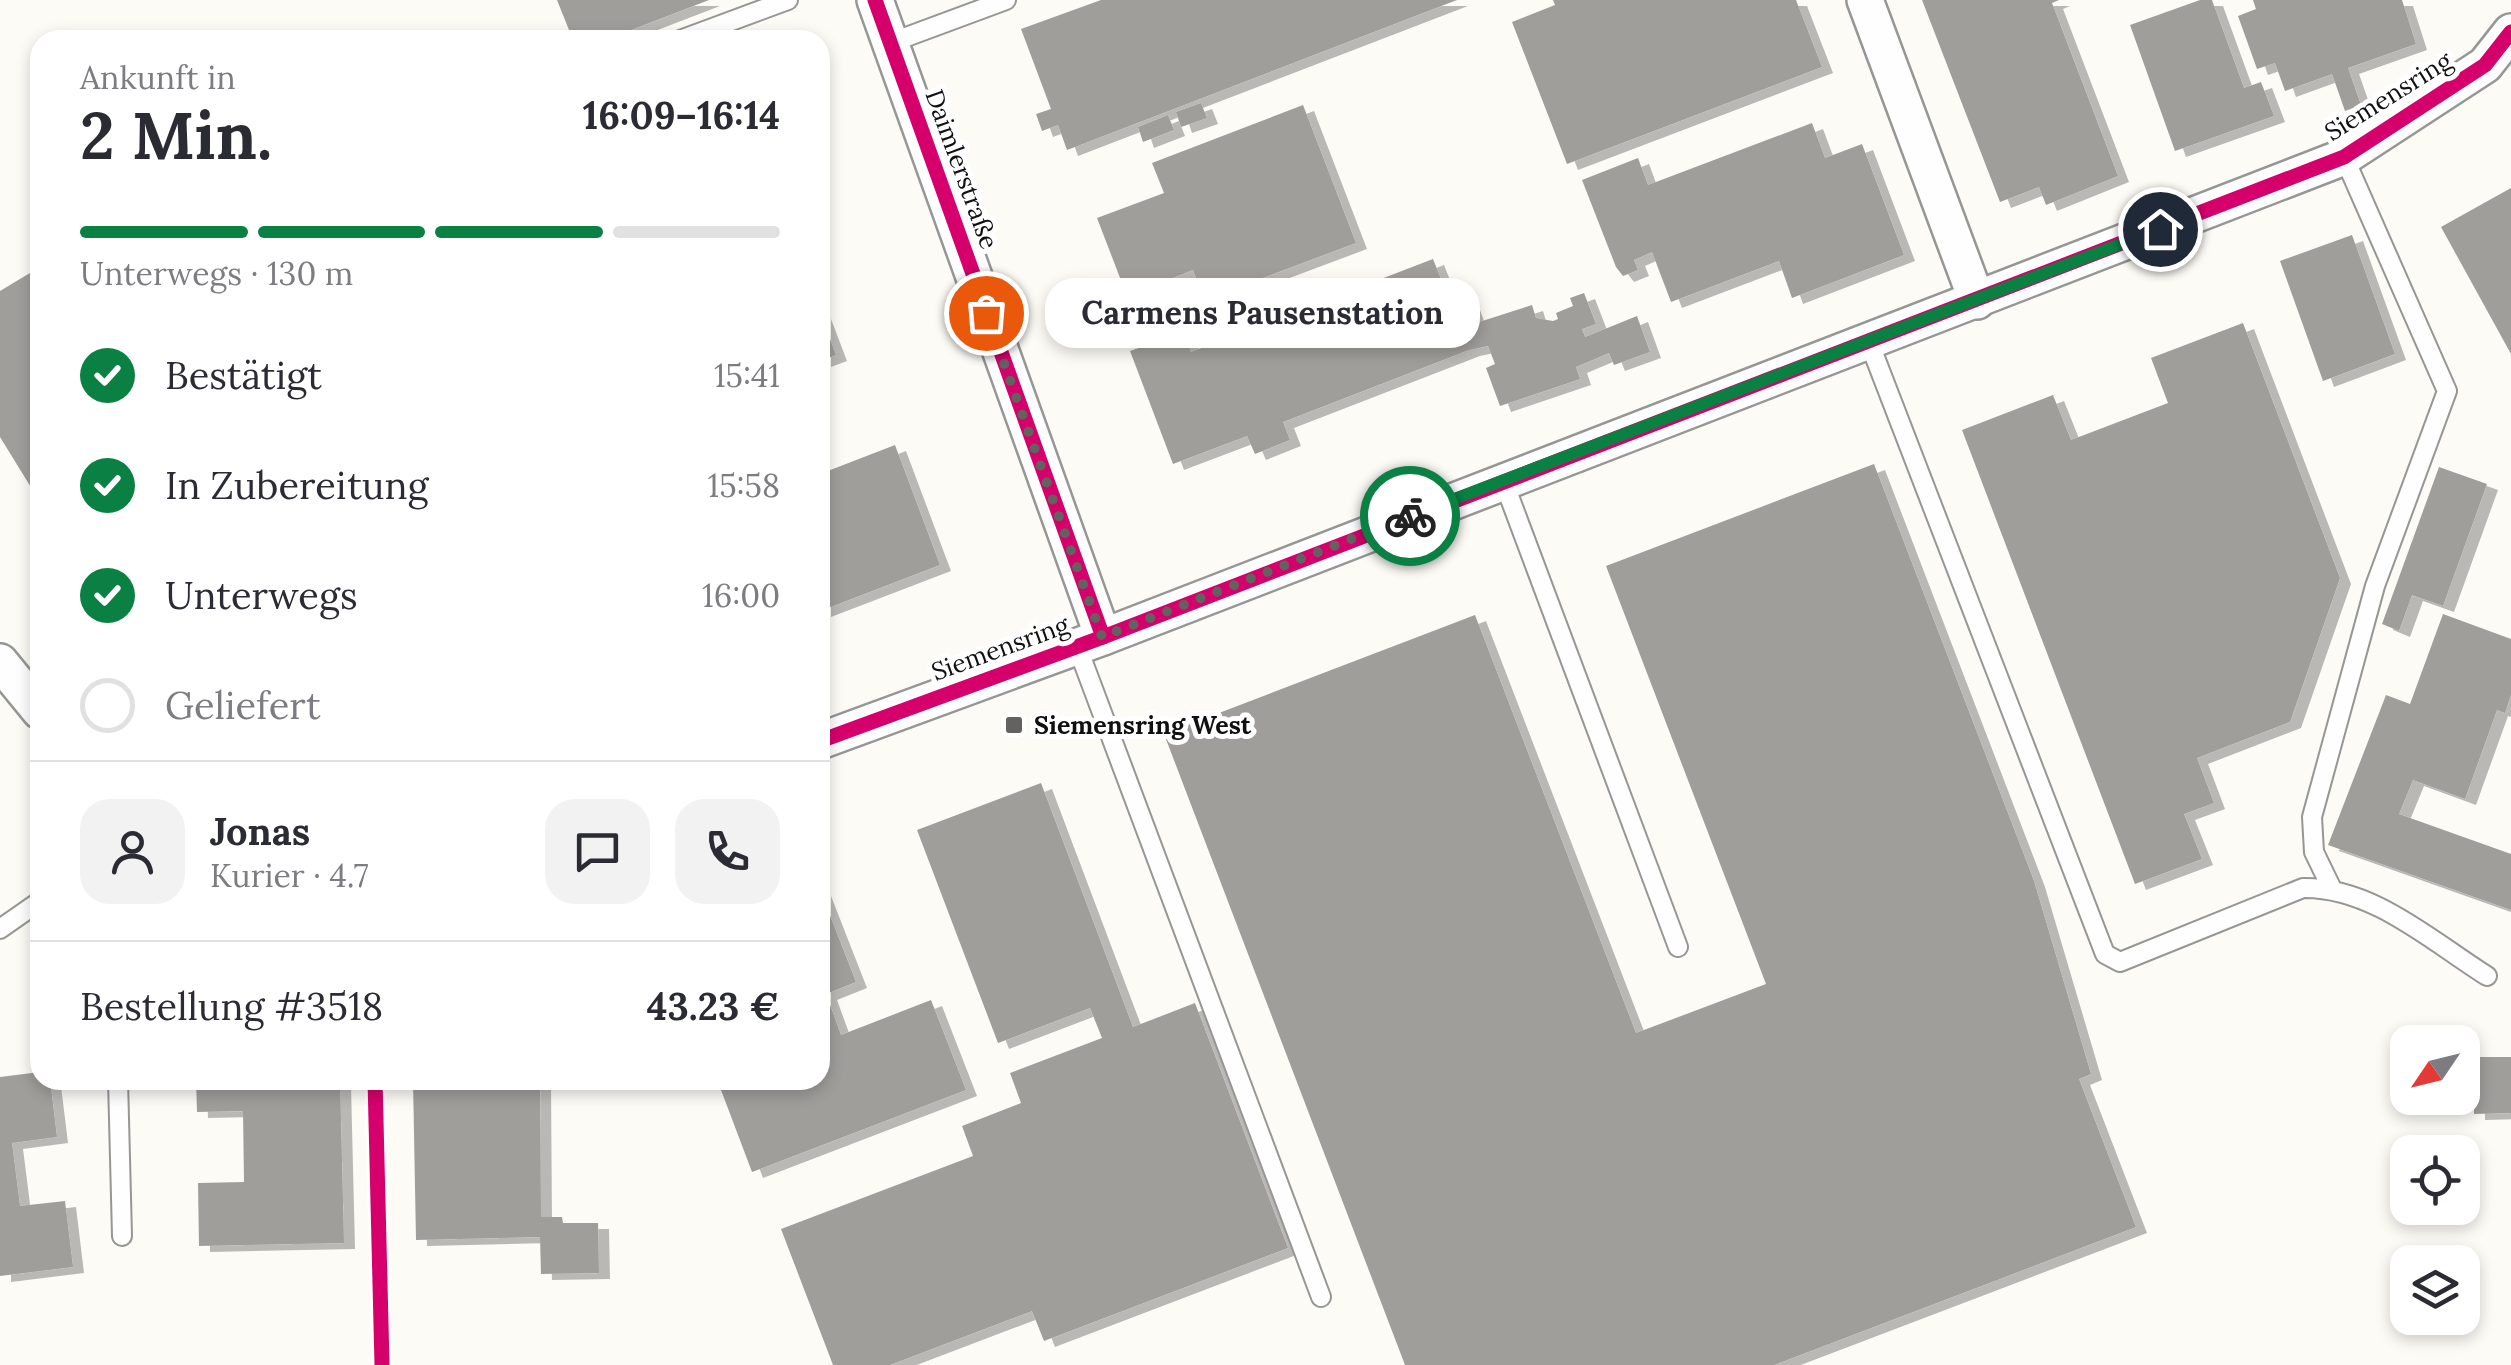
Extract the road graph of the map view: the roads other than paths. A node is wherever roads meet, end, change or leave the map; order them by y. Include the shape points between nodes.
1 (788, 0) edge
2 (874, 0) edge
3 (1006, 0) edge
4 (1865, 0) edge
5 (707, 30) edge
6 (2511, 32) edge
7 (890, 42) junction
8 (2344, 157) junction
9 (1977, 301) junction
10 (1869, 342) junction
11 (1504, 480) junction
12 (1090, 641) junction
13 (0, 662) edge
14 (30, 700) edge
15 (830, 736) edge
16 (2331, 887) junction
17 (30, 909) edge
18 (0, 930) edge
19 (1678, 946) dead end
20 (2487, 976) dead end
21 (118, 1090) edge
22 (122, 1236) dead end
23 (1321, 1297) dead end

1 - 5 lane
2 - 7 street, Daimlerstraße
3 - 7 lane
4 - 9 street
6 - 8 street, Siemensring via 2485,65
7 - 12 street, Daimlerstraße
8 - 9 street, Siemensring
8 - 16 lane via 2448,391 2376,586 2312,817 2314,852
9 - 10 street, Siemensring
10 - 11 street, Siemensring
10 - 16 lane via 2105,954 2120,962 2303,888
11 - 12 street, Siemensring
11 - 19 lane
12 - 15 street, Siemensring
12 - 23 lane
13 - 14 street
16 - 20 lane via 2358,895
17 - 18 lane
21 - 22 lane

